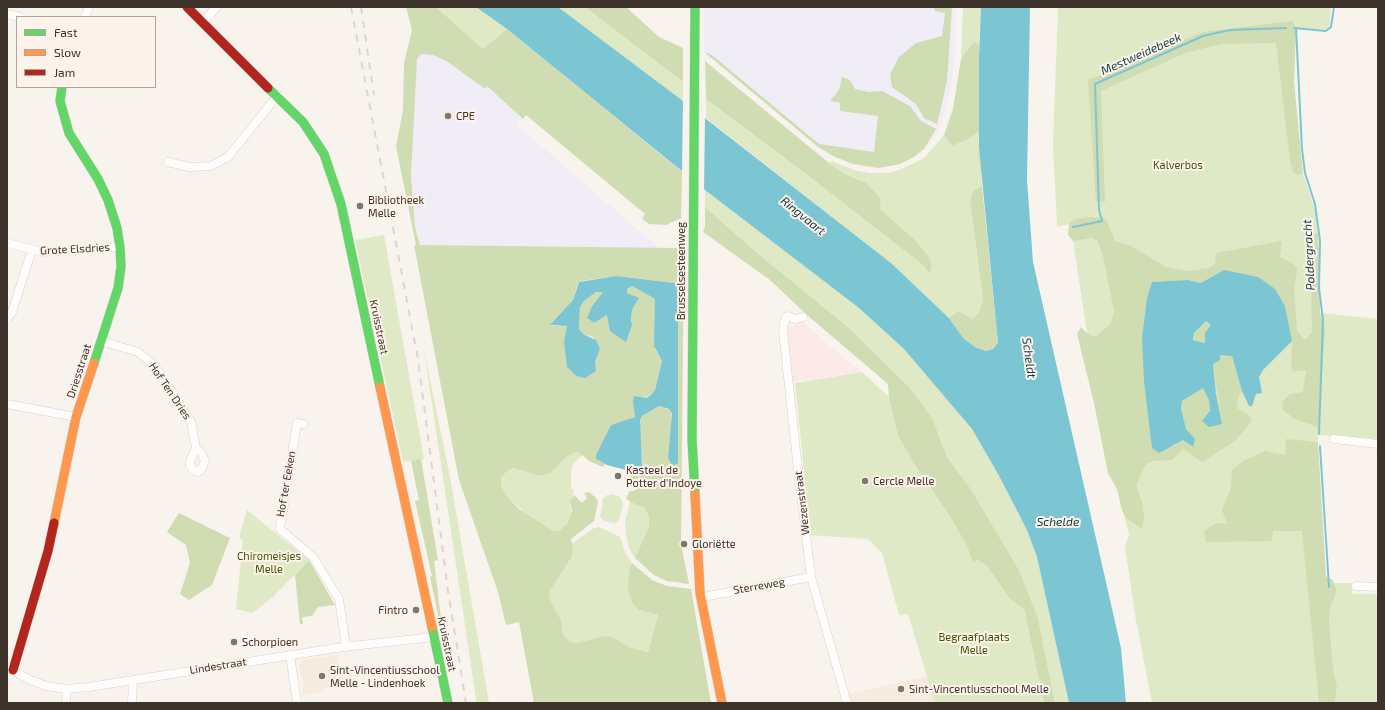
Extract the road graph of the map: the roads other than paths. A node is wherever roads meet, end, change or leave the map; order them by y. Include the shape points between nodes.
1 (188, 7) edge
2 (217, 7) edge
3 (695, 7) edge
4 (204, 22) junction
5 (62, 88) edge
6 (278, 95) junction
7 (168, 162) dead end
8 (7, 243) edge
9 (120, 246) junction
10 (32, 250) junction
11 (803, 317) dead end
12 (7, 319) edge
13 (102, 341) junction
14 (7, 404) edge
15 (76, 417) junction
16 (303, 424) dead end
17 (1334, 439) dead end
18 (1378, 444) edge
19 (196, 448) dead end
20 (697, 536) junction
21 (811, 577) junction
22 (1356, 586) dead end
23 (1378, 587) edge
24 (708, 596) junction
25 (709, 634) junction
26 (433, 637) junction
27 (346, 647) junction
28 (290, 655) junction
29 (10, 668) edge
30 (133, 681) junction
31 (67, 689) junction
32 (66, 703) edge
33 (132, 703) edge
34 (297, 703) edge
35 (448, 703) edge
36 (722, 703) edge
37 (847, 703) edge

1 - 4 street, Kruisstraat
2 - 4 street
3 - 20 street, Brusselsesteenweg via 692,439
4 - 6 street, Kruisstraat
5 - 9 street, Driesstraat via 60,101 69,133 104,189
6 - 7 street via 228,157 211,166 188,167
6 - 26 street, Kruisstraat via 303,122 324,154 340,204
8 - 10 street, Grote Elsdries
9 - 10 street, Grote Elsdries via 55,252
9 - 13 street, Driesstraat via 118,288
10 - 12 street via 12,312
11 - 21 street, Wezenstraat via 796,319 787,316 783,331
13 - 15 street, Driesstraat
13 - 19 street, Hof Ten Dries via 138,352 155,366 191,422
14 - 15 street
15 - 29 street, Driesstraat via 48,551
16 - 27 street, Hof ter Eeken via 297,423 280,529 313,557 339,599
17 - 18 street
20 - 24 street, Brusselsesteenweg via 700,541
20 - 25 street, Brusselsesteenweg via 699,586
21 - 24 street, Sterreweg
21 - 37 street, Wezenstraat
22 - 23 street
24 - 25 street, Brusselsesteenweg
25 - 36 street, Brusselsesteenweg
26 - 27 street, Lindestraat
26 - 35 street, Kruisstraat
27 - 28 street, Lindestraat
28 - 30 street, Lindestraat
28 - 34 street
29 - 31 street, Lindestraat via 46,686
30 - 31 street, Lindestraat
30 - 33 street
31 - 32 street

